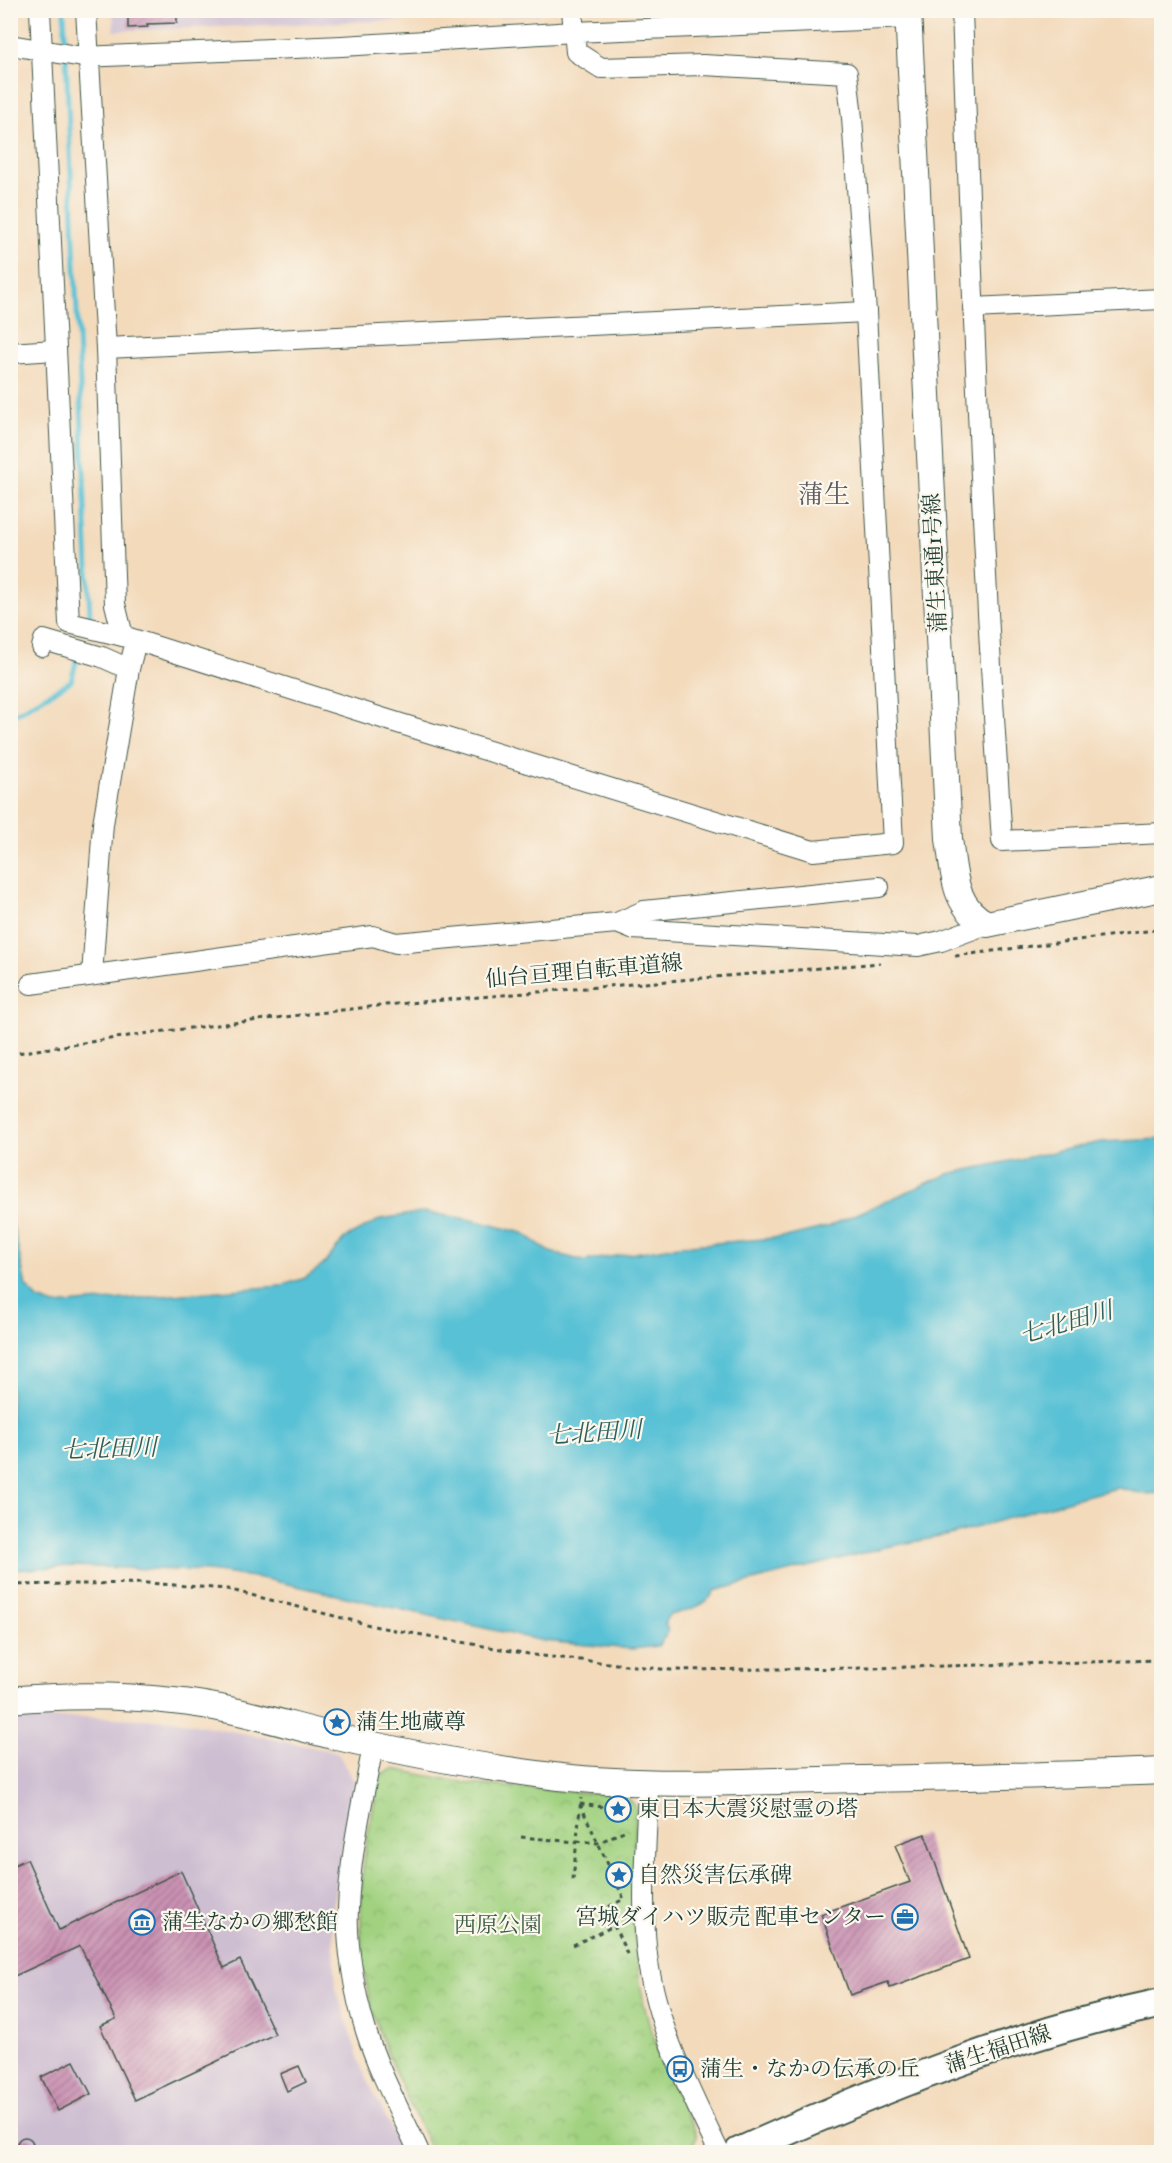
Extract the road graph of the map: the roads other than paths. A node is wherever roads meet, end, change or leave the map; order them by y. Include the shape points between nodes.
1 (40, 10) edge
2 (86, 10) edge
3 (572, 10) edge
4 (962, 10) edge
5 (908, 14) edge
6 (574, 32) junction
7 (10, 45) edge
8 (45, 52) junction
9 (87, 57) junction
10 (1161, 299) edge
11 (973, 308) junction
12 (866, 312) junction
13 (106, 348) junction
14 (55, 350) junction
15 (10, 353) edge
16 (51, 646) dead end
17 (127, 648) junction
18 (1161, 833) edge
19 (879, 887) dead end
20 (1161, 888) edge
21 (617, 923) junction
22 (987, 924) junction
23 (92, 975) junction
24 (31, 984) dead end
25 (10, 1700) edge
26 (374, 1746) junction
27 (1161, 1772) edge
28 (648, 1782) junction
29 (1161, 2003) edge
30 (419, 2152) edge
31 (718, 2152) edge
32 (739, 2152) edge

1 - 8 street
2 - 9 street
3 - 6 street
4 - 11 street
5 - 6 street
5 - 22 street, 蒲生東通1号線 via 949,839 959,895 975,918
6 - 9 street
6 - 12 street via 576,52 601,68 703,65 847,73
7 - 8 street
8 - 9 street
8 - 14 street
9 - 13 street
10 - 11 street
11 - 18 street via 1002,841
12 - 13 street
12 - 17 street via 893,843 813,851
13 - 17 street via 115,604
14 - 15 street
14 - 17 street via 69,623
16 - 17 street via 102,657
17 - 23 street via 104,824
19 - 21 street via 644,911
20 - 22 street
21 - 22 street via 632,930 918,946
21 - 23 street via 396,943 373,936
23 - 24 street
25 - 26 street via 47,1696 176,1701
26 - 28 street via 546,1776
26 - 30 street via 352,1861 347,1911 352,1966 365,2029
27 - 28 street
28 - 31 street via 645,1903 651,1977 664,2030
29 - 32 main road, 蒲生福田線 via 1043,2033 951,2064 844,2105

